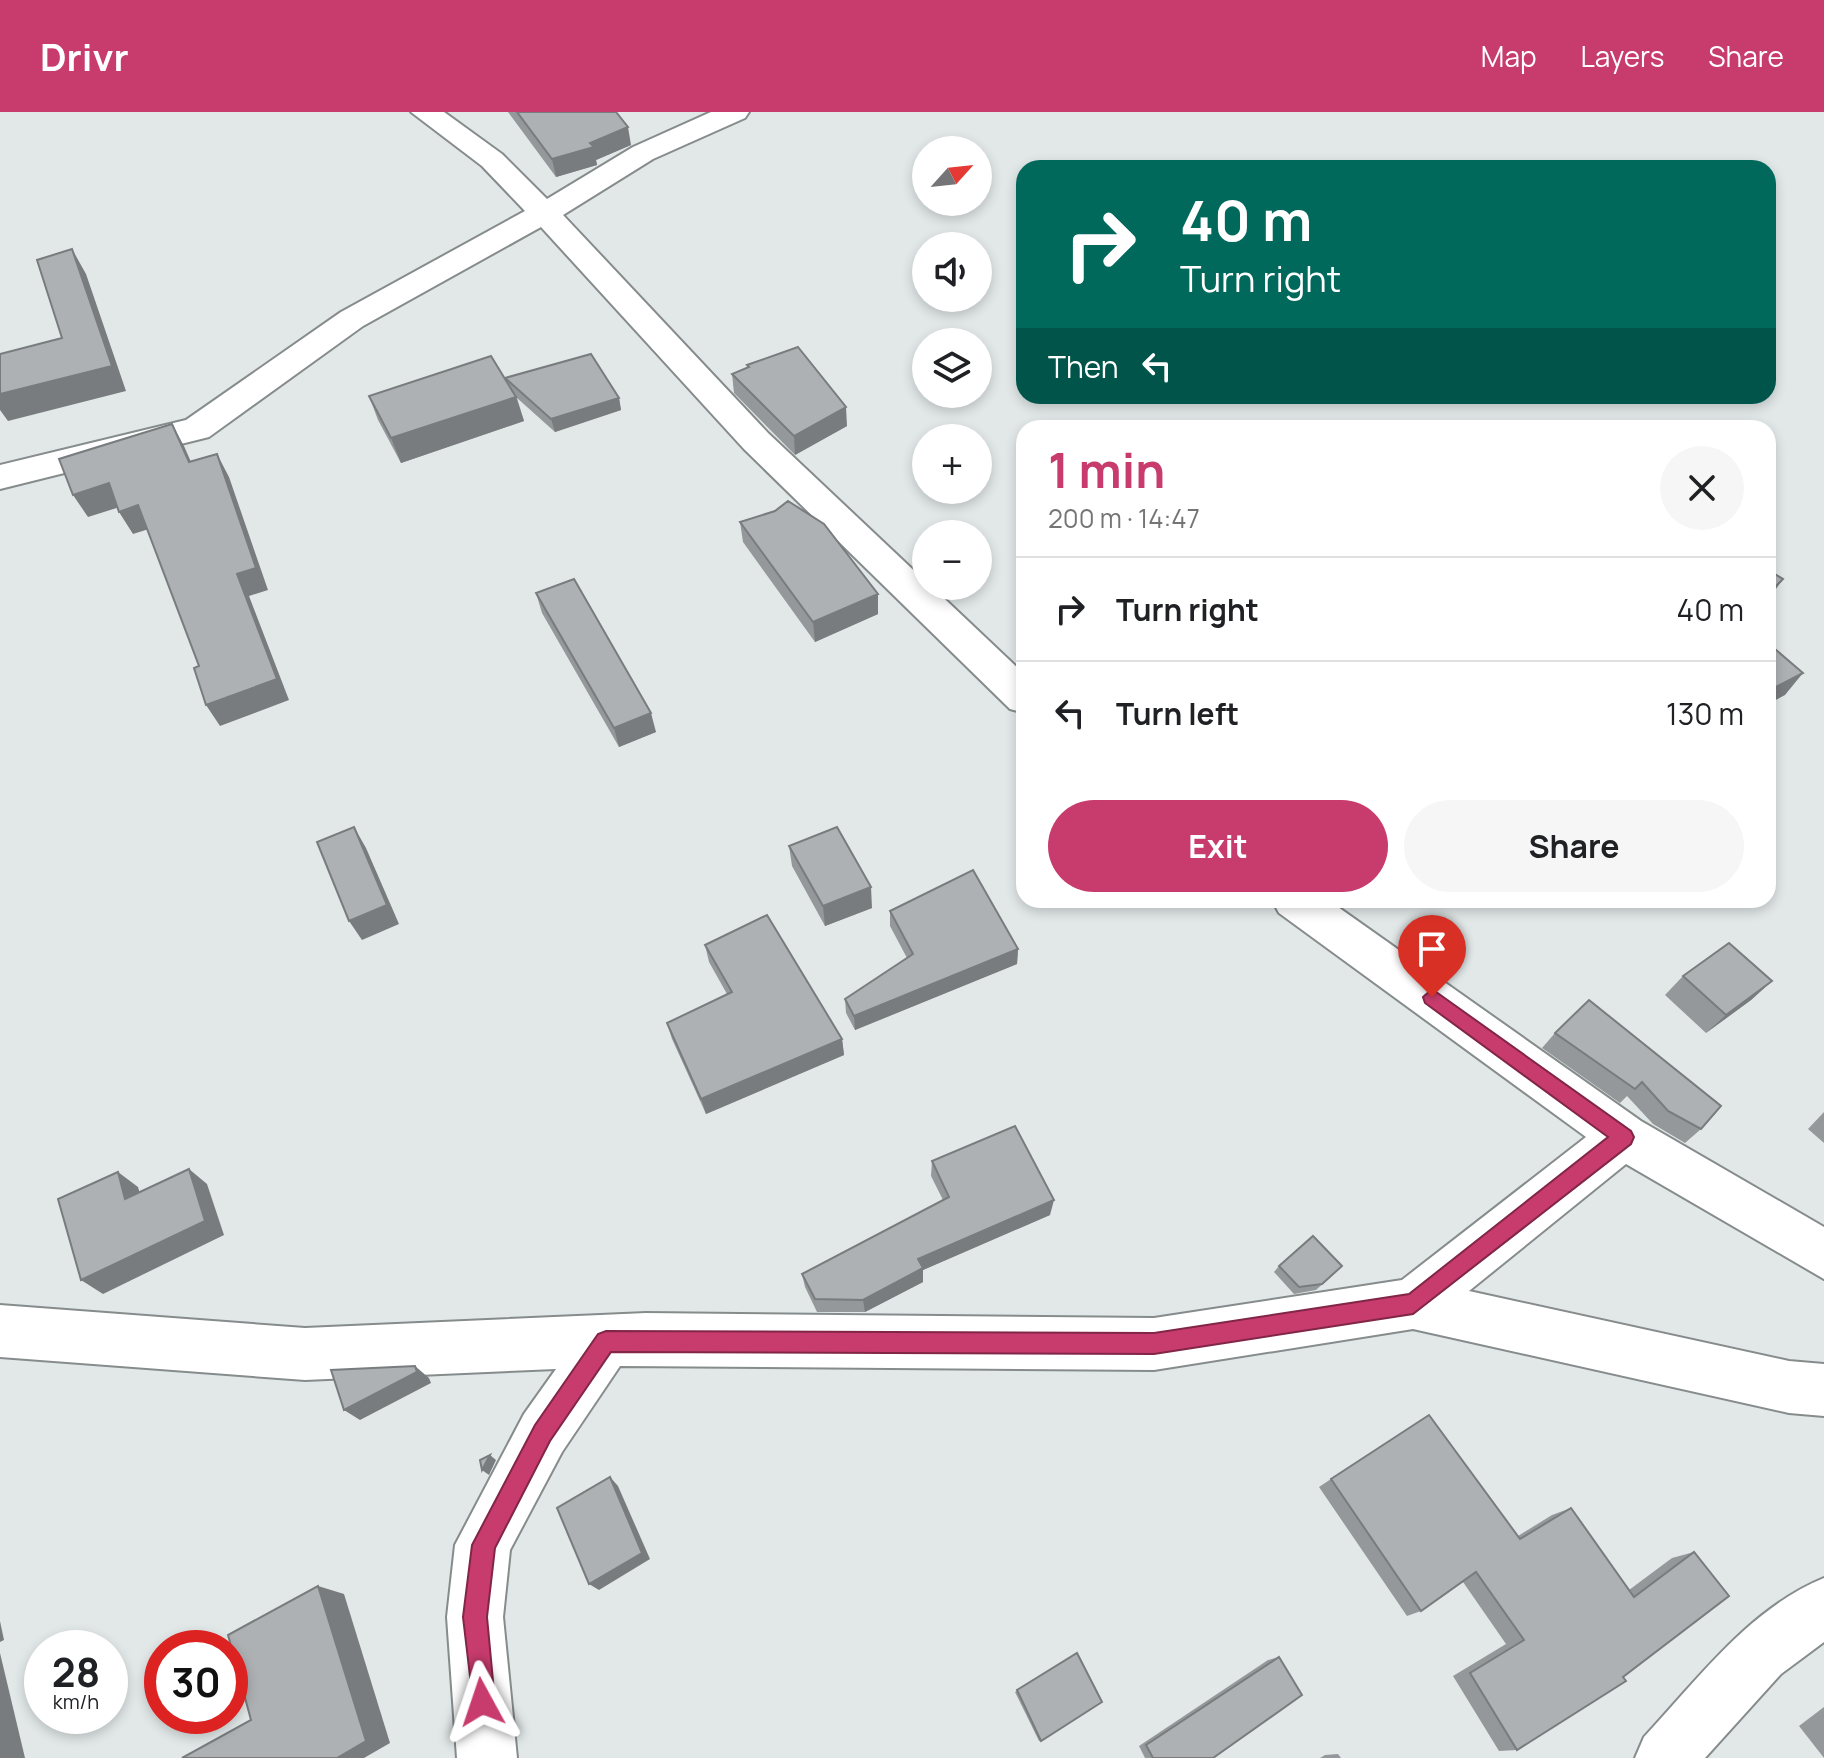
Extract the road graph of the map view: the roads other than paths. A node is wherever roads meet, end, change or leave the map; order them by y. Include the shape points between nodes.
1 (425, 112) edge
2 (735, 112) edge
3 (544, 213) junction
4 (0, 477) edge
5 (1016, 690) edge
6 (1305, 908) edge
7 (1624, 1137) junction
8 (1824, 1255) edge
9 (1413, 1304) junction
10 (0, 1331) edge
11 (606, 1341) junction
12 (1824, 1390) edge
13 (1824, 1606) edge
14 (487, 1758) edge
15 (1665, 1758) edge

1 - 3 street via 492,160
2 - 3 street via 643,153
3 - 4 street via 352,319 197,429
3 - 5 street via 756,441
6 - 7 street
7 - 8 street
7 - 9 street
9 - 11 street via 1154,1344
9 - 12 street via 1789,1387
10 - 11 street via 305,1354
11 - 14 street via 543,1433 483,1545 475,1617
13 - 15 street via 1761,1654

